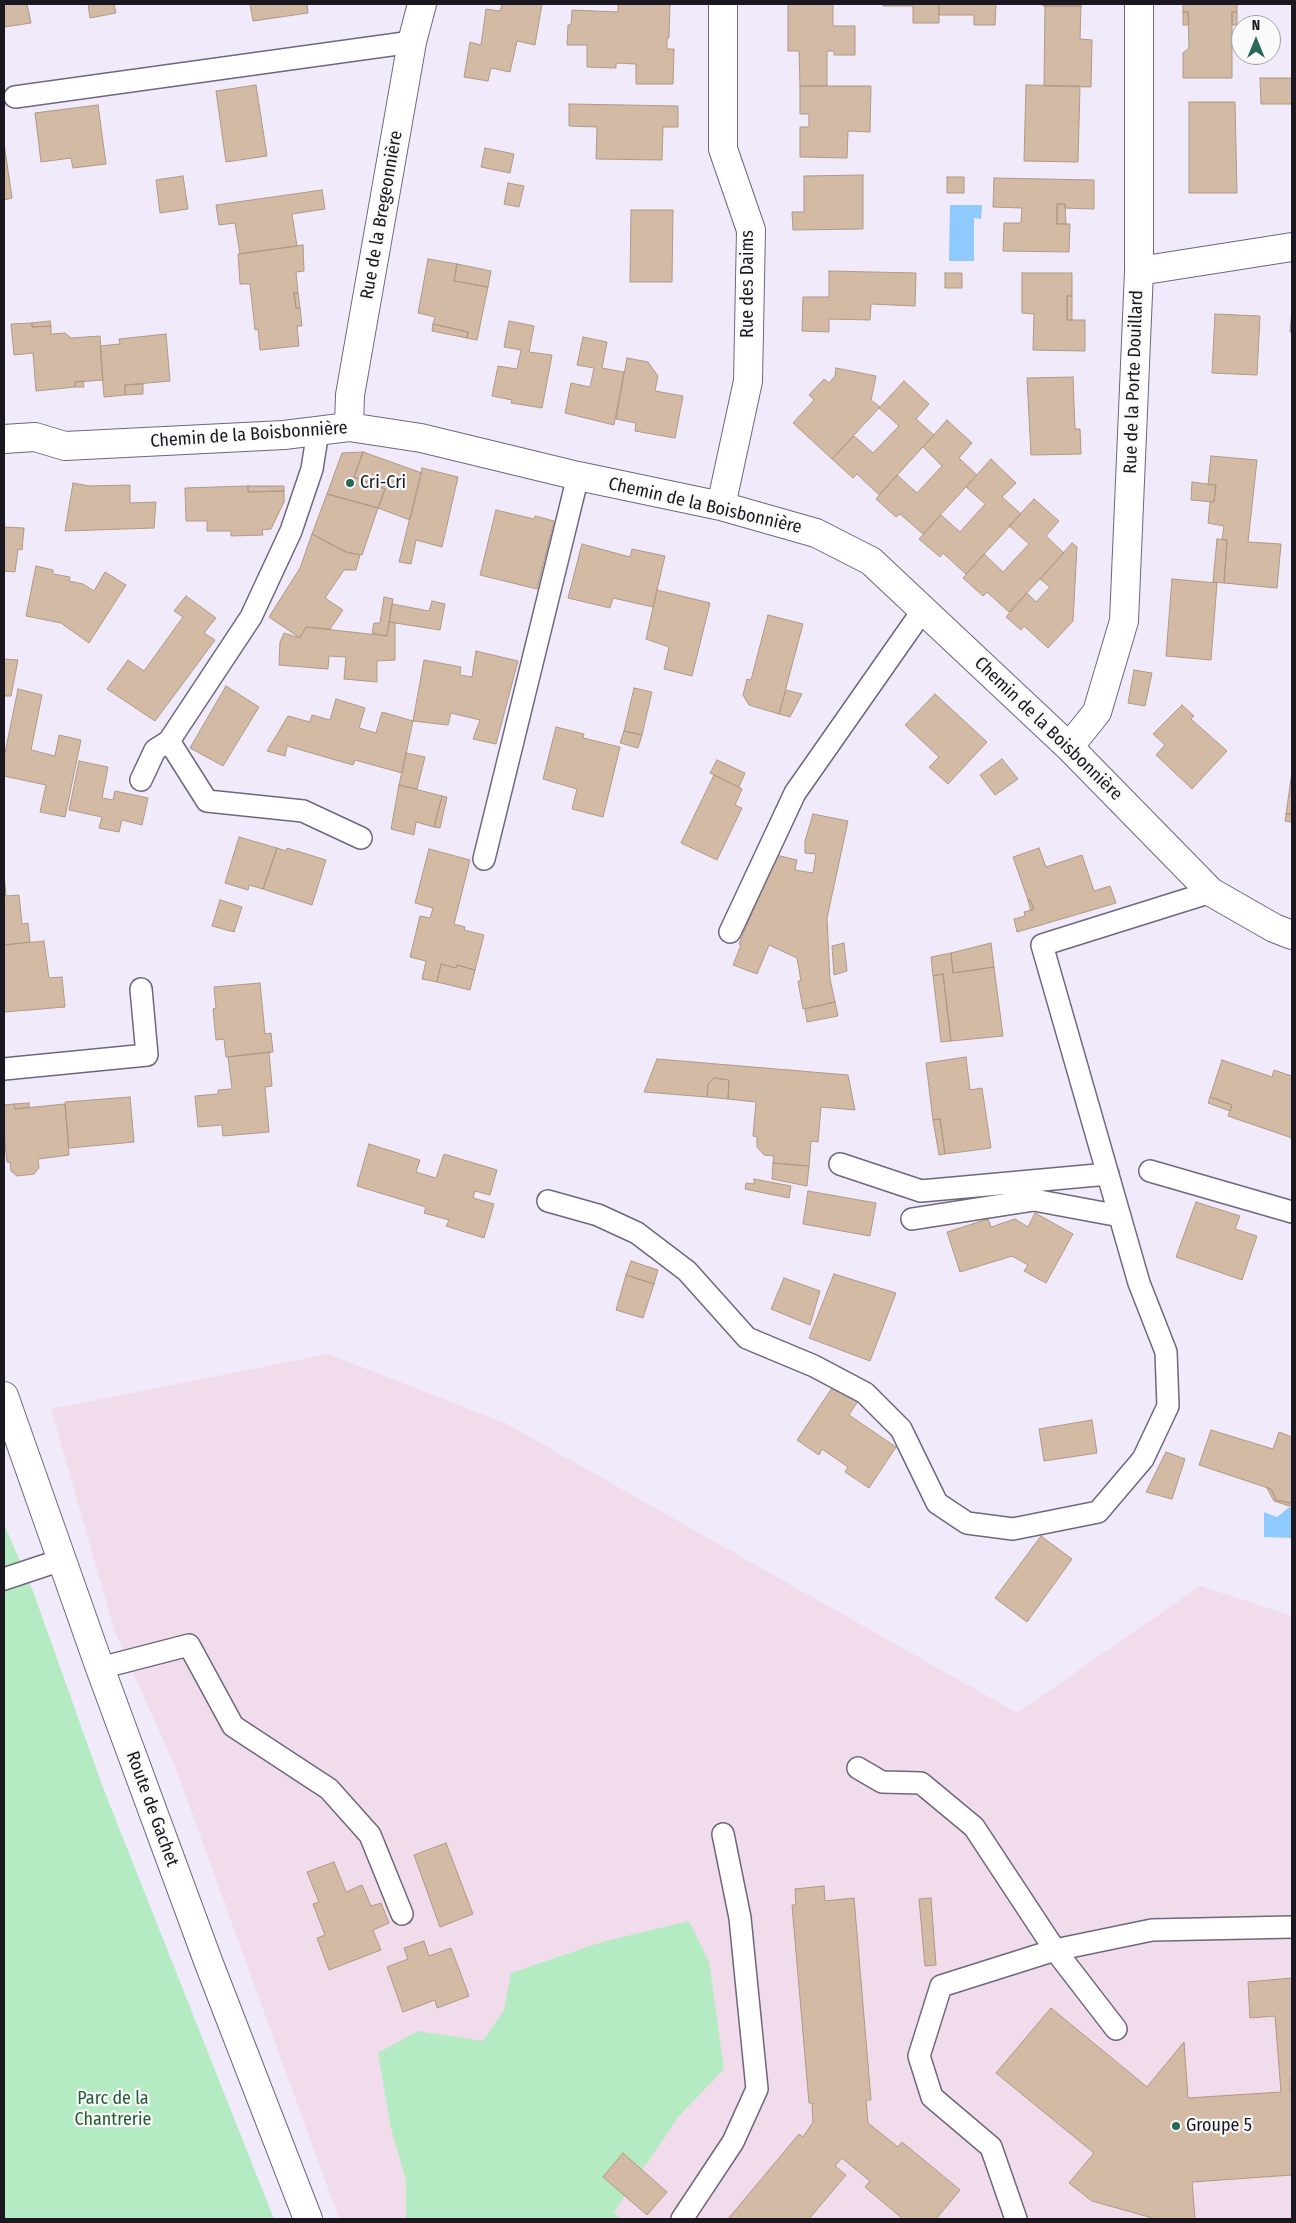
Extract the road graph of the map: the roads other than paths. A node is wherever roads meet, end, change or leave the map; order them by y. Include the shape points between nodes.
1 (422, 4) edge
2 (723, 4) edge
3 (1139, 4) edge
4 (412, 42) junction
5 (15, 97) dead end
6 (1292, 247) edge
7 (1139, 271) junction
8 (349, 427) junction
9 (318, 431) junction
10 (4, 439) edge
11 (578, 476) junction
12 (720, 506) junction
13 (922, 610) junction
14 (169, 741) junction
15 (1069, 747) junction
16 (141, 780) dead end
17 (361, 838) dead end
18 (484, 859) dead end
19 (1212, 892) junction
20 (730, 932) dead end
21 (1292, 935) edge
22 (142, 989) dead end
23 (4, 1069) edge
24 (840, 1164) dead end
25 (1150, 1171) dead end
26 (1108, 1174) junction
27 (548, 1201) dead end
28 (1292, 1212) edge
29 (1120, 1216) junction
30 (912, 1219) dead end
31 (4, 1396) edge
32 (61, 1560) junction
33 (4, 1579) edge
34 (100, 1668) junction
35 (858, 1768) dead end
36 (723, 1834) dead end
37 (402, 1914) dead end
38 (1292, 1927) edge
39 (1054, 1950) junction
40 (1116, 2029) dead end
41 (308, 2219) edge
42 (682, 2219) edge
43 (1016, 2219) edge

1 - 4 street, Rue de la Bregeonnière
2 - 12 street, Rue des Daims via 723,149 751,230 748,381
3 - 7 street, Rue de la Porte Douillard
4 - 5 lane
4 - 8 street, Rue de la Bregeonnière via 350,395
6 - 7 street
7 - 15 street, Rue de la Porte Douillard via 1124,621 1097,712
8 - 9 street, Chemin de la Boisbonnière
8 - 11 street, Chemin de la Boisbonnière via 421,438
9 - 10 street, Chemin de la Boisbonnière via 65,446 35,437
9 - 14 lane via 312,469 291,531 251,617
11 - 12 street, Chemin de la Boisbonnière
11 - 18 lane
12 - 13 street, Chemin de la Boisbonnière via 824,537 871,561
13 - 15 street, Chemin de la Boisbonnière
13 - 20 lane via 795,793
14 - 16 lane via 155,750
14 - 17 lane via 207,801 303,811
15 - 19 street, Chemin de la Boisbonnière
19 - 21 street, Chemin de la Boisbonnière
19 - 26 lane via 1042,945
22 - 23 lane via 147,1055
24 - 26 lane via 920,1191
25 - 28 lane
26 - 29 lane
27 - 29 lane via 598,1214 637,1234 687,1271 747,1338 814,1366 865,1393 901,1429 937,1502 967,1523 1013,1529 1098,1512 1143,1459 1168,1406 1166,1352 1139,1283
29 - 30 lane via 1034,1200
31 - 32 street, Route de Gachet
32 - 33 lane
32 - 34 street, Route de Gachet
34 - 37 lane via 189,1645 233,1726 329,1789 370,1835
34 - 41 street, Route de Gachet via 208,1962
35 - 39 lane via 882,1782 921,1783 974,1827
36 - 42 lane via 740,1918 757,2089 733,2142
38 - 39 lane via 1152,1930
39 - 40 lane
39 - 43 lane via 942,1986 918,2056 932,2097 991,2147

